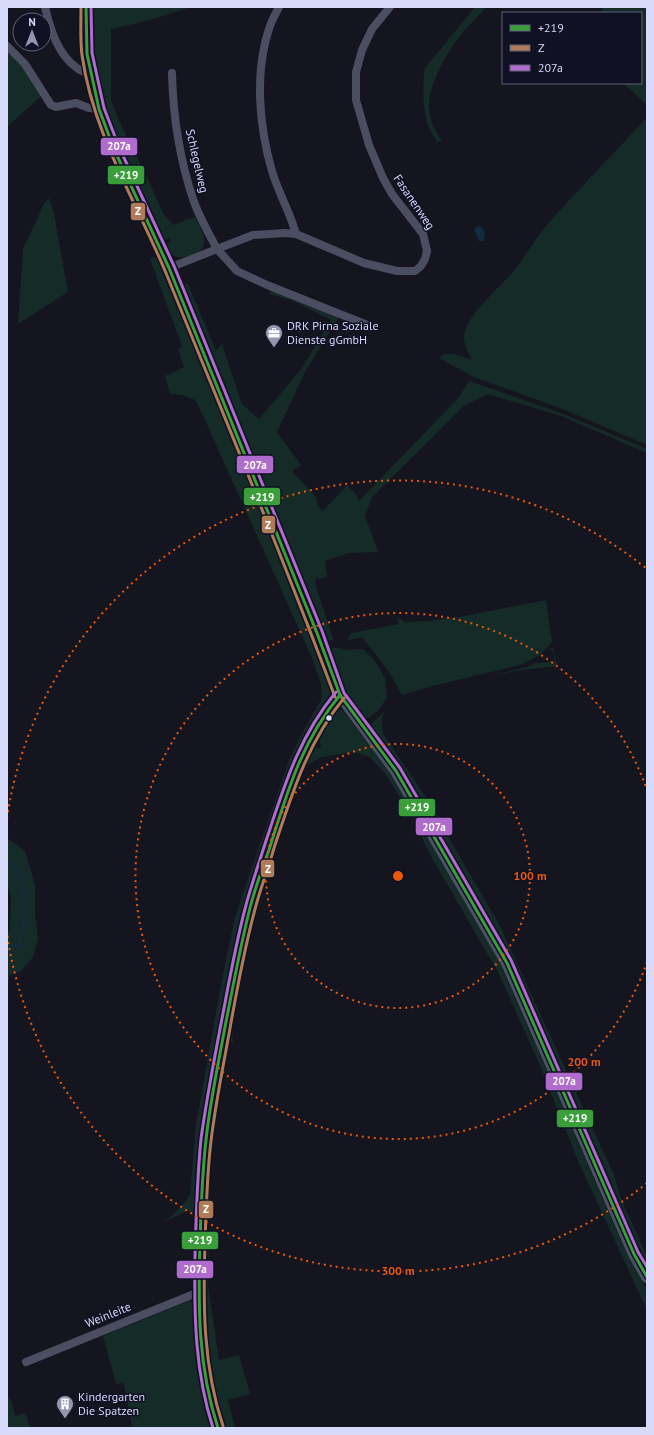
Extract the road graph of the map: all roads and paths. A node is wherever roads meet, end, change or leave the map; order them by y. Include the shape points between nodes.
1 (45, 7) edge
2 (86, 7) edge
3 (279, 7) edge
4 (390, 7) edge
5 (7, 46) edge
6 (172, 73) dead end
7 (91, 76) junction
8 (99, 109) junction
9 (296, 234) junction
10 (217, 249) junction
11 (169, 268) junction
12 (365, 324) dead end
13 (340, 695) junction
14 (647, 1277) edge
15 (199, 1292) junction
16 (26, 1362) dead end
17 (218, 1428) edge

1 - 7 street via 56,42 64,55 76,68
2 - 7 main road via 87,54
3 - 9 street via 270,26 262,61 261,104 272,172
4 - 9 street, Fasanenweg via 372,29 362,50 356,72 356,100 369,145 381,174 392,194 423,234 427,251 425,259 415,270 397,271 364,263
5 - 8 street via 25,64 51,105 56,107 76,103
6 - 10 street, Schlegelweg via 177,132 184,170 195,204
7 - 8 main road
8 - 11 main road via 114,149
9 - 10 street, Fasanenweg via 253,234
10 - 11 street
10 - 12 street, Schlegelweg via 237,271
11 - 13 main road
13 - 14 main road via 396,771 507,963 634,1254
13 - 15 street via 319,722 300,761 250,906 207,1127
15 - 16 street, Weinleite
15 - 17 street via 203,1371

